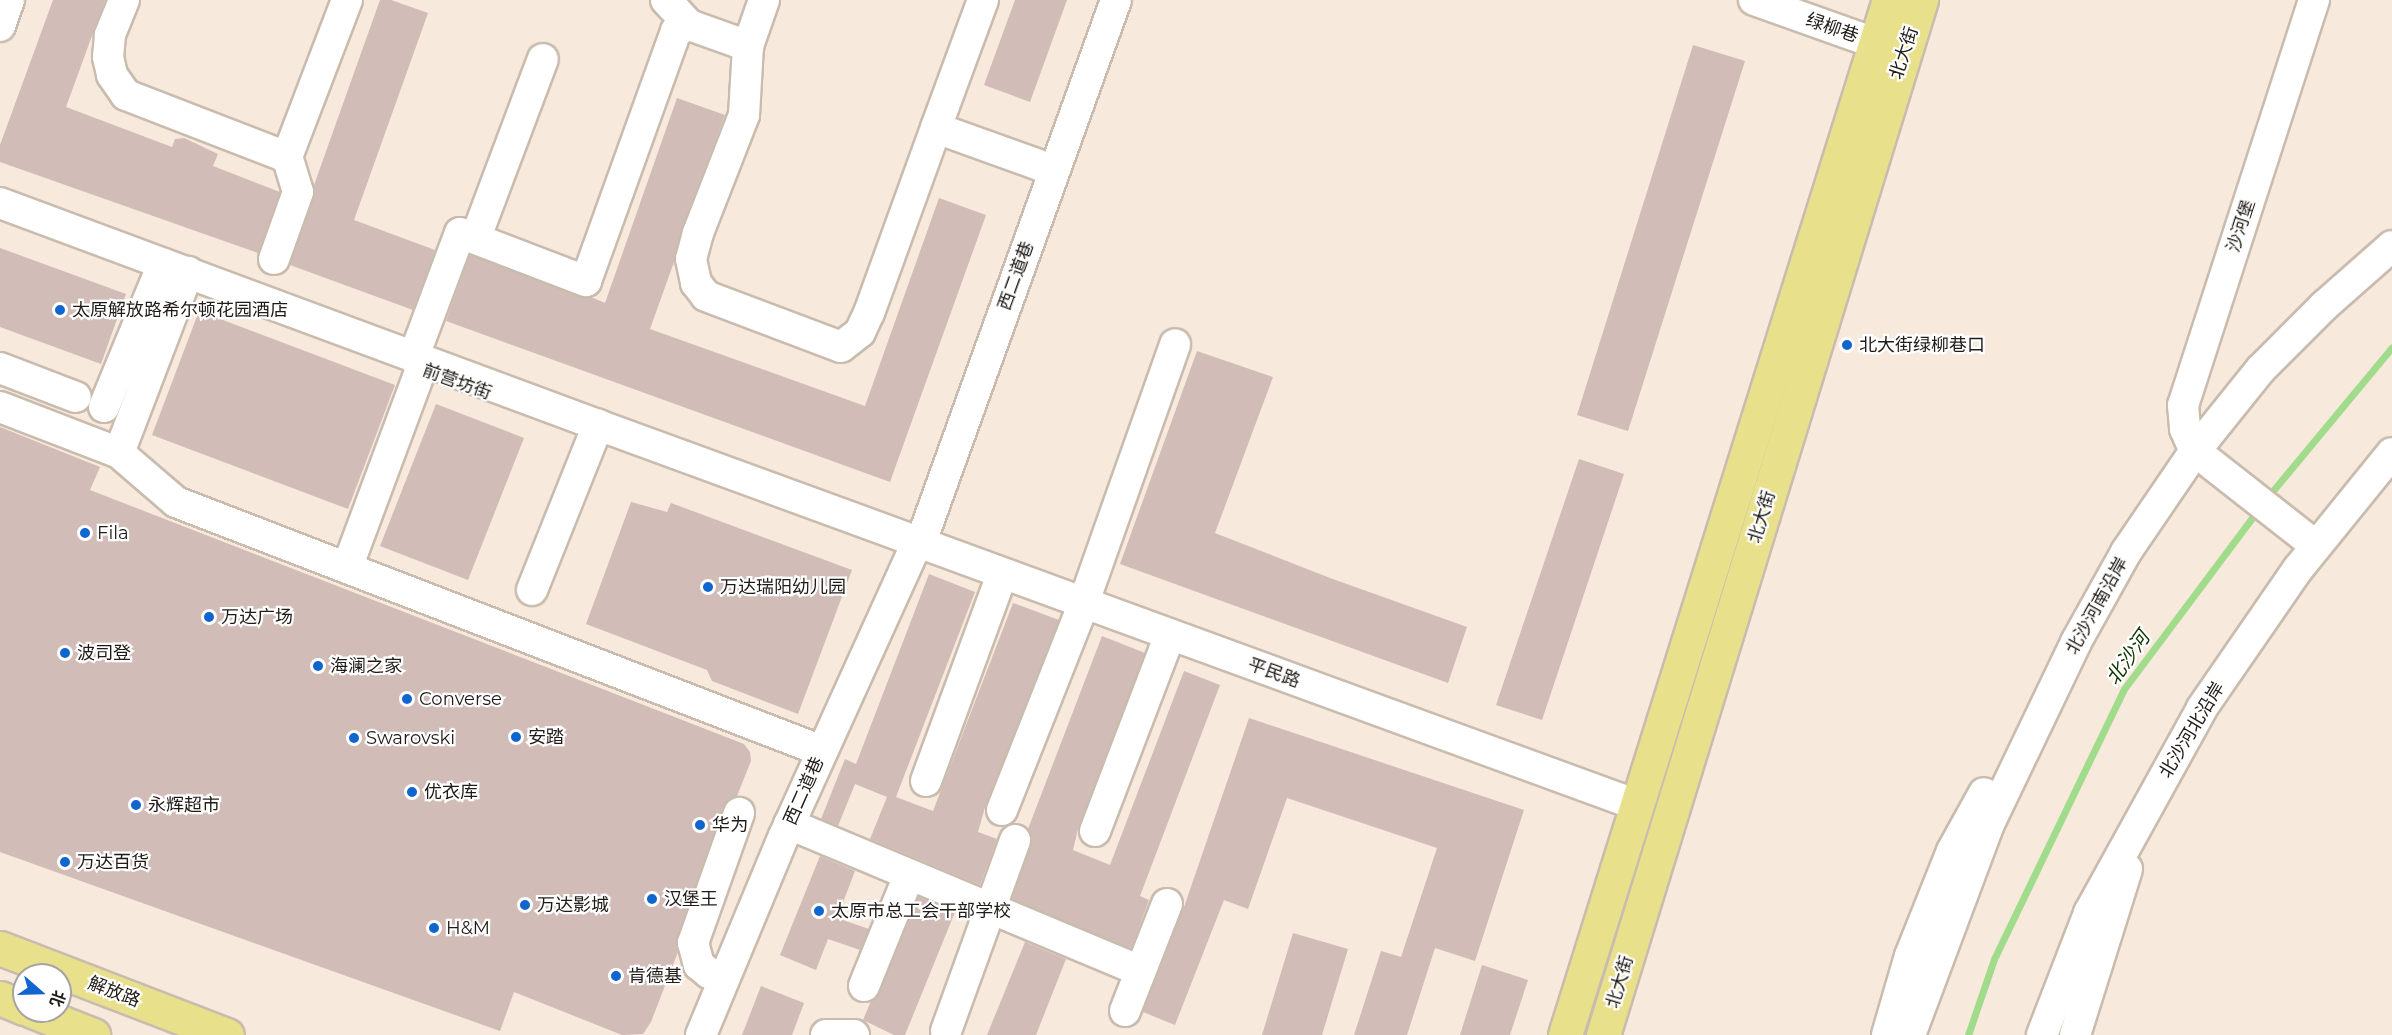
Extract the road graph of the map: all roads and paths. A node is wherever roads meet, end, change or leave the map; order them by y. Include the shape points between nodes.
1 (9, 0) edge
2 (124, 0) edge
3 (347, 0) edge
4 (666, 0) edge
5 (764, 0) edge
6 (983, 0) edge
7 (1108, 0) edge
8 (1116, 0) edge
9 (1754, 0) edge
10 (1803, 0) edge
11 (1921, 0) edge
12 (2314, 0) edge
13 (1881, 23) edge
14 (689, 25) junction
15 (0, 26) edge
16 (748, 46) junction
17 (543, 59) dead end
18 (936, 128) junction
19 (287, 157) junction
20 (1050, 169) junction
21 (0, 203) edge
22 (0, 212) edge
23 (476, 237) junction
24 (2392, 246) edge
25 (274, 259) dead end
26 (173, 273) junction
27 (1175, 344) dead end
28 (418, 362) junction
29 (0, 368) edge
30 (76, 397) dead end
31 (0, 407) edge
32 (104, 407) dead end
33 (596, 429) junction
34 (119, 453) junction
35 (2392, 453) edge
36 (2198, 464) junction
37 (915, 544) junction
38 (2304, 546) junction
39 (347, 568) junction
40 (1000, 579) junction
41 (532, 590) dead end
42 (1082, 608) junction
43 (1168, 640) junction
44 (2036, 723) junction
45 (822, 750) junction
46 (926, 781) dead end
47 (2154, 794) junction
48 (1002, 810) dead end
49 (1635, 811) junction
50 (739, 813) dead end
51 (789, 824) junction
52 (1095, 831) dead end
53 (1016, 840) dead end
54 (909, 874) junction
55 (1167, 904) dead end
56 (990, 909) junction
57 (0, 948) edge
58 (1140, 971) junction
59 (723, 978) junction
60 (864, 986) dead end
61 (1125, 1011) dead end
62 (62, 1023) edge
63 (946, 1031) dead end
64 (93, 1035) edge
65 (227, 1035) edge
66 (701, 1035) edge
67 (826, 1035) edge
68 (854, 1035) edge
69 (1565, 1035) edge
70 (1604, 1035) edge
71 (1887, 1035) edge
72 (1910, 1035) edge
73 (2042, 1035) edge
74 (2075, 1035) edge

1 - 15 street
2 - 19 street via 110,35 108,57 112,75 126,95
3 - 19 street
4 - 14 street
5 - 16 street
6 - 18 street
7 - 20 street, 西二道巷
8 - 20 street, 西二道巷
9 - 13 street, 绿柳巷
10 - 13 street, 绿柳巷
11 - 70 main road, 北大街
12 - 36 street, 沙河堡 via 2184,405 2185,429
13 - 49 main road
14 - 16 street
14 - 23 street via 676,31 586,281
16 - 18 street via 744,116 691,259 696,283 706,296 841,346 860,332 869,313
17 - 23 street
18 - 20 street
19 - 25 street via 298,192
20 - 37 street, 西二道巷
21 - 26 street, 前营坊街
22 - 26 street, 前营坊街
23 - 28 street via 460,233
24 - 36 street, 北沙河南沿岸 via 2261,369
26 - 28 street, 前营坊街
26 - 32 street
26 - 34 street
27 - 42 street
28 - 33 street, 前营坊街
28 - 39 street
29 - 30 street
31 - 34 street
33 - 37 street, 前营坊街
33 - 41 street
34 - 39 street via 176,502
35 - 38 street, 北沙河北沿岸
36 - 38 street
36 - 44 street, 北沙河南沿岸 via 2126,552
37 - 40 street, 平民路
37 - 45 street, 西二道巷
38 - 47 street, 北沙河北沿岸 via 2202,708
39 - 45 street
40 - 42 street, 平民路
40 - 46 street
42 - 43 street, 平民路
42 - 48 street
43 - 49 street, 平民路
43 - 52 street
44 - 71 street via 1990,784 1952,851 1910,956
44 - 72 street, 北沙河南沿岸 via 1988,826
45 - 51 street, 西二道巷
47 - 73 street, 北沙河北沿岸 via 2089,913
47 - 74 street
49 - 69 main road
50 - 59 street via 693,943 699,965
51 - 54 street
51 - 59 street, 西二道巷
53 - 56 street
54 - 56 street
54 - 60 street
55 - 58 street
56 - 58 street
56 - 63 street
57 - 65 main road, 解放路
58 - 61 street
59 - 66 street, 西二道巷
62 - 64 main road
67 - 68 street

